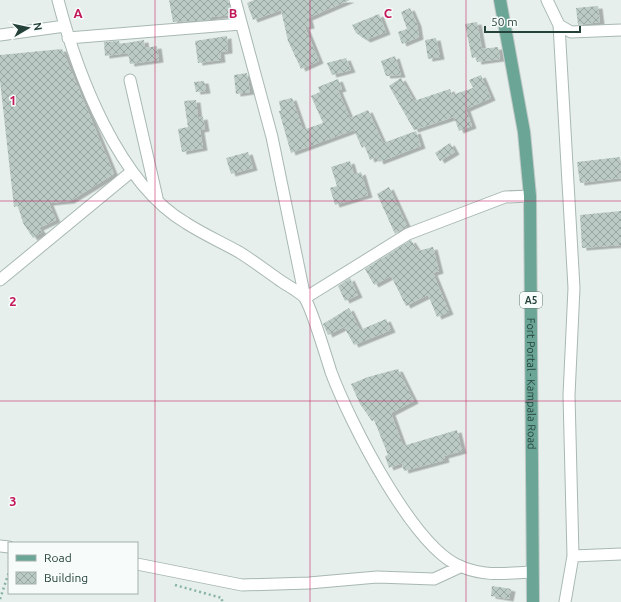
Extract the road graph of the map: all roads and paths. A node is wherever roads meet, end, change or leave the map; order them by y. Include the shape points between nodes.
1 (58, 0) edge
2 (235, 0) edge
3 (500, 0) edge
4 (547, 0) edge
5 (241, 24) junction
6 (559, 25) junction
7 (65, 26) junction
8 (621, 30) edge
9 (0, 35) edge
10 (68, 38) junction
11 (130, 80) dead end
12 (131, 172) junction
13 (530, 196) junction
14 (157, 200) junction
15 (0, 280) edge
16 (305, 298) junction
17 (621, 554) edge
18 (573, 556) junction
19 (138, 564) edge
20 (460, 567) junction
21 (533, 572) junction
22 (8, 575) edge
23 (173, 584) dead end
24 (0, 599) edge
25 (222, 602) edge
26 (533, 602) edge
27 (565, 602) edge

1 - 7 street
2 - 5 street
3 - 13 main road, Fort Portal - Kampala Road / A5 via 524,132
4 - 6 street
5 - 10 street
5 - 16 street via 272,137
6 - 8 street via 571,32
6 - 18 street via 574,288 569,394
7 - 9 street
7 - 10 street
10 - 12 street via 90,99
11 - 14 street
12 - 14 street
12 - 15 street
13 - 16 street via 505,197 408,234
13 - 21 main road, Fort Portal - Kampala Road / A5
14 - 16 street via 184,222 240,252
16 - 20 street via 338,391 366,446 413,524 442,554
17 - 18 street
18 - 27 street
19 - 20 street via 242,585 377,577 434,579
20 - 21 street via 485,574
21 - 26 main road, Fort Portal - Kampala Road / A5
22 - 24 path
23 - 25 path via 222,598

